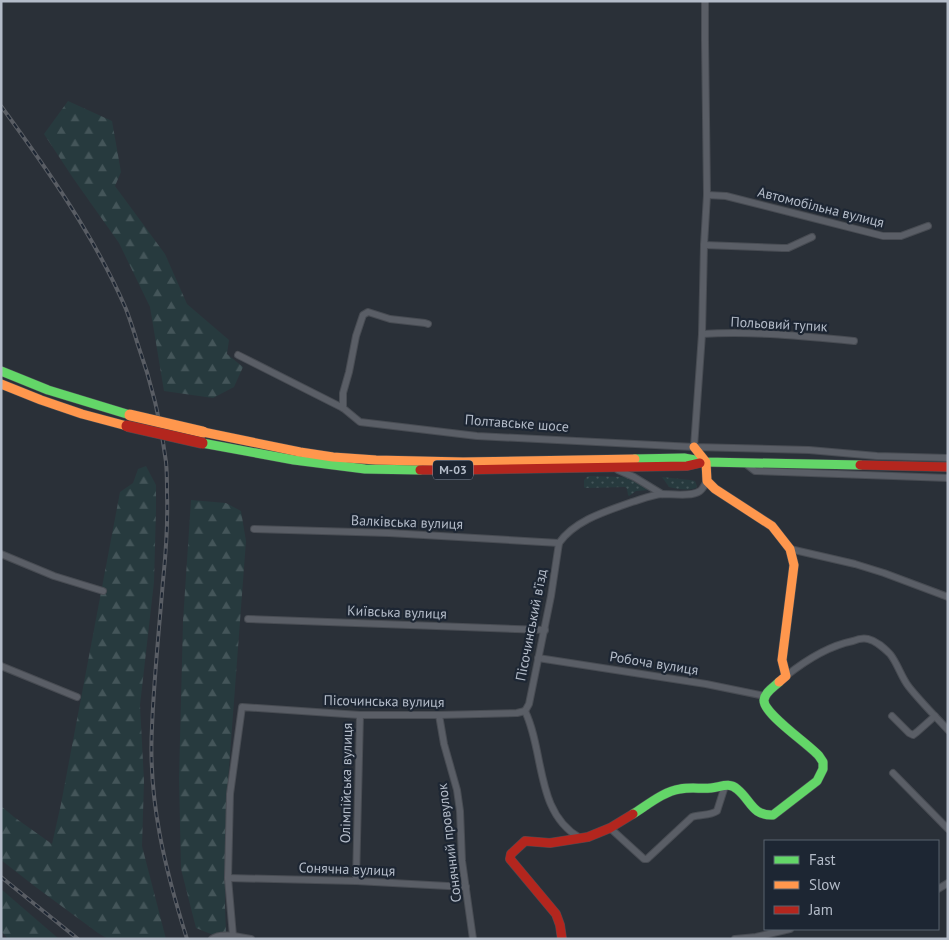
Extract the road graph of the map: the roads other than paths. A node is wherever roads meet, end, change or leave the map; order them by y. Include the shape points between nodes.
1 (706, 1) edge
2 (707, 195) junction
3 (928, 226) dead end
4 (812, 237) dead end
5 (704, 245) junction
6 (428, 324) dead end
7 (702, 334) junction
8 (854, 341) dead end
9 (238, 355) dead end
10 (1, 371) edge
11 (1, 384) edge
12 (343, 408) junction
13 (128, 420) junction
14 (202, 438) junction
15 (694, 447) junction
16 (948, 458) edge
17 (706, 462) junction
18 (745, 463) junction
19 (948, 467) edge
20 (613, 468) junction
21 (948, 478) edge
22 (707, 482) junction
23 (662, 494) junction
24 (254, 529) dead end
25 (559, 542) junction
26 (790, 549) junction
27 (1, 554) edge
28 (103, 591) dead end
29 (948, 597) edge
30 (248, 619) dead end
31 (545, 630) junction
32 (538, 658) junction
33 (1, 666) edge
34 (786, 676) junction
35 (765, 696) junction
36 (77, 697) dead end
37 (525, 711) junction
38 (360, 715) junction
39 (439, 715) junction
40 (892, 716) dead end
41 (935, 716) junction
42 (948, 730) edge
43 (893, 773) dead end
44 (725, 786) junction
45 (610, 828) junction
46 (948, 829) edge
47 (580, 838) junction
48 (228, 878) junction
49 (356, 881) junction
50 (466, 887) junction
51 (786, 930) edge
52 (233, 936) junction
53 (212, 939) edge
54 (251, 939) edge
55 (473, 939) edge
56 (562, 939) edge
57 (735, 939) edge

1 - 2 street
2 - 3 street, Автомобільна вулиця via 726,196 884,236 901,236
2 - 5 street
4 - 5 street via 788,248
5 - 7 street
6 - 12 street via 372,312 363,315 343,393
7 - 8 street, Польовий тупик via 790,335
7 - 15 street
9 - 12 street, Полтавське шосе
10 - 13 main road, М-03
11 - 13 main road, М-03 via 82,414
12 - 15 street, Полтавське шосе via 360,422 477,436
13 - 14 main road, М-03, bridge
14 - 17 main road, М-03 via 364,460 448,462 684,458
14 - 20 main road, М-03 via 294,460 365,468
15 - 16 street, Полтавське шосе
15 - 17 main road
17 - 18 main road, М-03
17 - 20 main road, М-03 via 686,466
17 - 22 main road
18 - 19 main road, М-03
18 - 21 street via 755,471
20 - 23 street
22 - 23 street via 694,493
22 - 26 main road via 714,490 772,526
23 - 25 street via 597,515 577,526
24 - 25 street, Валківська вулиця
25 - 31 street, Пісочинський в’їзд
26 - 29 street via 855,564
26 - 34 main road via 794,565 782,660
27 - 28 street via 54,576
30 - 31 street, Київська вулиця
31 - 32 street, Пісочинський в’їзд
32 - 35 street, Робоча вулиця
32 - 37 street, Пісочинський в’їзд
33 - 36 street
34 - 35 main road
34 - 41 street via 832,647 870,639 890,654 909,688
35 - 44 main road via 770,713 821,758 822,773 817,781 773,815 766,816 733,786
37 - 39 street, Пісочинська вулиця
37 - 47 street via 551,806 564,826
38 - 39 street, Пісочинська вулиця
38 - 48 street, Пісочинська вулиця via 242,707 230,794
38 - 49 street, Олімпійська вулиця
39 - 50 street, Сонячний провулок via 459,804
40 - 41 street via 913,735
41 - 42 street
43 - 46 street
44 - 45 main road via 677,789
44 - 45 street via 717,811 692,818 647,859
45 - 47 main road
47 - 56 main road via 550,843 525,841 509,857 556,914
48 - 49 street, Сонячна вулиця
48 - 52 street
49 - 50 street, Сонячна вулиця
50 - 55 street, Сонячний провулок
51 - 57 street
52 - 53 street
52 - 54 street

